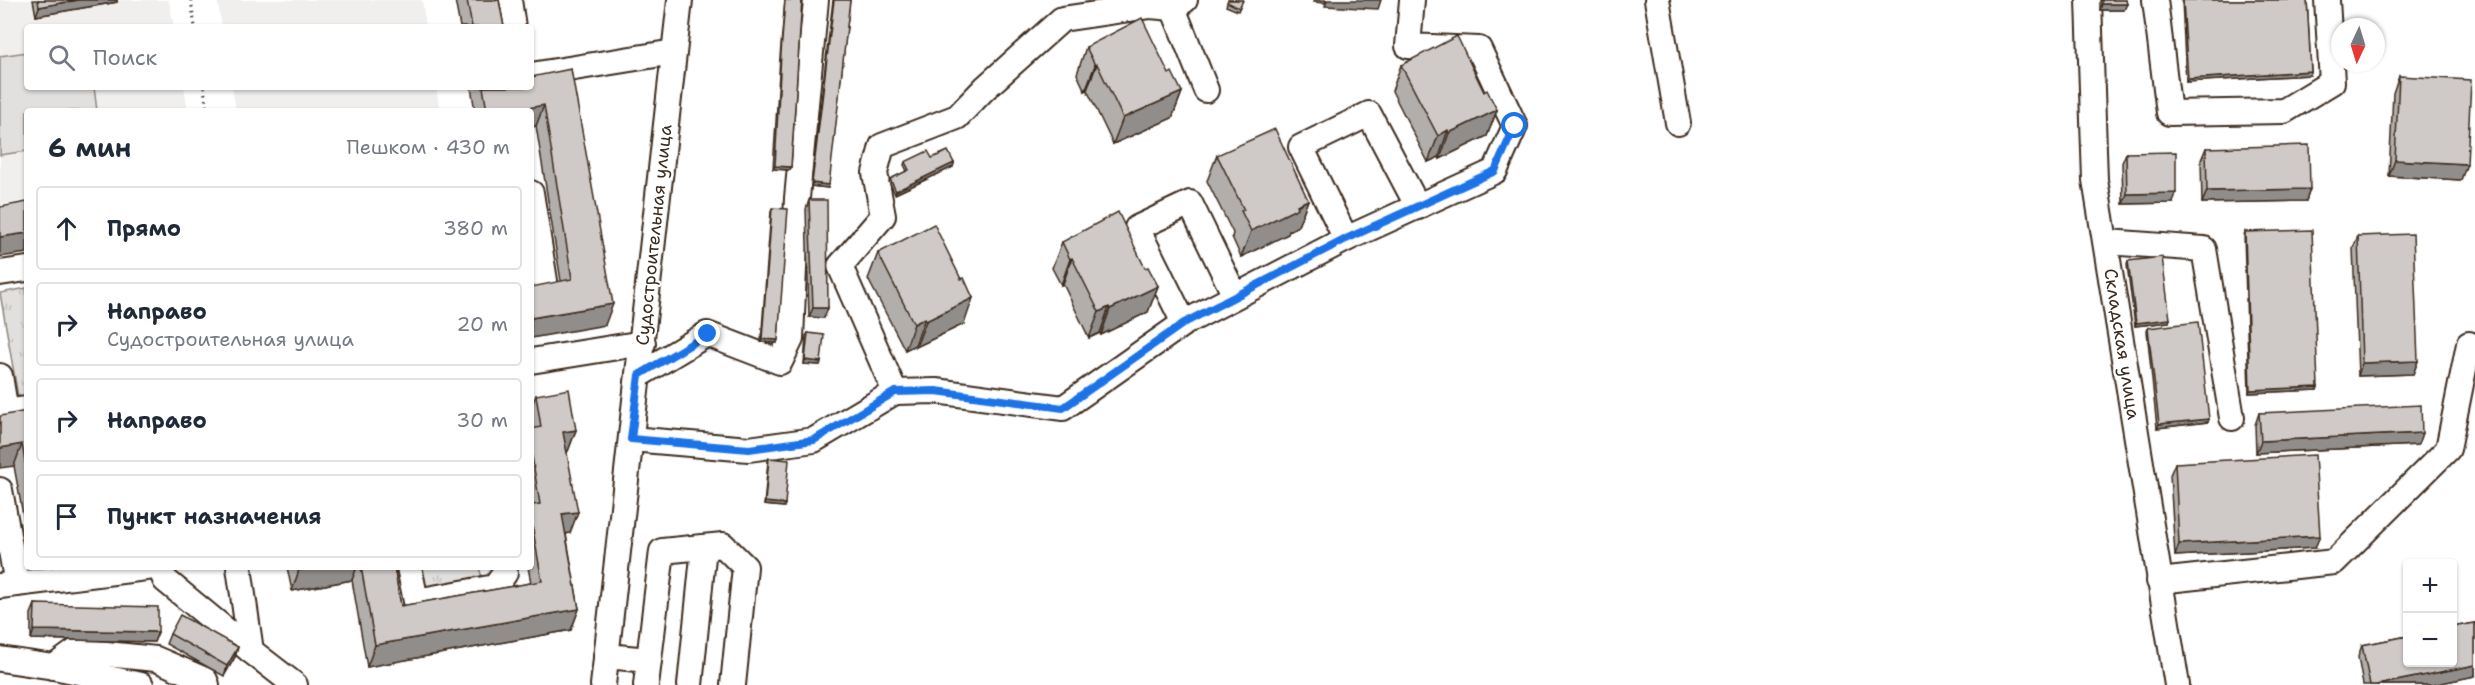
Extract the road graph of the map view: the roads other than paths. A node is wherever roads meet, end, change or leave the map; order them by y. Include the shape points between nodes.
1 (509, 0) edge
2 (680, 0) edge
3 (816, 0) edge
4 (1412, 0) edge
5 (1657, 0) edge
6 (2089, 0) edge
7 (2155, 0) edge
8 (2326, 0) edge
9 (1179, 4) edge
10 (513, 24) edge
11 (674, 52) junction
12 (534, 75) edge
13 (1206, 90) dead end
14 (1678, 123) dead end
15 (1418, 207) junction
16 (534, 212) edge
17 (1346, 239) junction
18 (2106, 242) junction
19 (24, 269) edge
20 (0, 273) edge
21 (534, 283) edge
22 (1235, 296) junction
23 (1184, 323) junction
24 (643, 343) junction
25 (2469, 344) dead end
26 (534, 361) edge
27 (639, 375) junction
28 (0, 376) edge
29 (895, 392) junction
30 (24, 409) edge
31 (2232, 418) dead end
32 (631, 439) junction
33 (0, 490) edge
34 (704, 547) junction
35 (130, 570) edge
36 (161, 570) edge
37 (238, 570) edge
38 (410, 570) edge
39 (504, 570) edge
40 (2159, 581) junction
41 (8, 585) edge
42 (252, 651) junction
43 (606, 656) junction
44 (0, 659) edge
45 (649, 660) junction
46 (54, 667) junction
47 (126, 683) edge
48 (207, 685) edge
49 (296, 685) edge
50 (603, 685) edge
51 (646, 685) edge
52 (690, 685) edge
53 (733, 685) edge
54 (2177, 685) edge

1 - 10 street
2 - 11 street, Судостроительная улица
3 - 27 street via 797,198 791,339 780,362 708,334
4 - 15 street via 1408,46 1479,49 1515,126 1495,171
5 - 14 street
6 - 18 street, Складская улица via 2095,180
7 - 8 street via 2169,113 2284,111 2332,82
9 - 13 street
9 - 29 street via 1062,19 957,117 882,146 875,173 883,216 840,266
11 - 12 street
11 - 24 street, Судостроительная улица
15 - 17 street
15 - 17 street via 1369,114 1301,147
16 - 21 street via 545,281
17 - 22 street
18 - 31 street via 2204,249
18 - 40 street, Складская улица
19 - 20 street
22 - 23 street
22 - 23 street via 1190,203 1137,228
23 - 29 street via 1063,408 936,391
24 - 26 street
24 - 27 street, Судостроительная улица
25 - 40 street via 2448,448 2334,562
27 - 32 street, Судостроительная улица
28 - 30 street via 6,412
29 - 32 street via 814,440 749,449
32 - 43 street, Судостроительная улица
33 - 41 street
34 - 45 street via 662,551
34 - 52 street
34 - 53 street via 723,545 745,567
35 - 41 street
36 - 42 street via 165,580
37 - 42 street
38 - 39 street via 416,601 495,587
40 - 54 street, Складская улица
42 - 49 street
43 - 45 street
43 - 50 street, Судостроительная улица
44 - 46 street
45 - 51 street
46 - 47 street
46 - 48 street via 76,651 156,659 205,680

